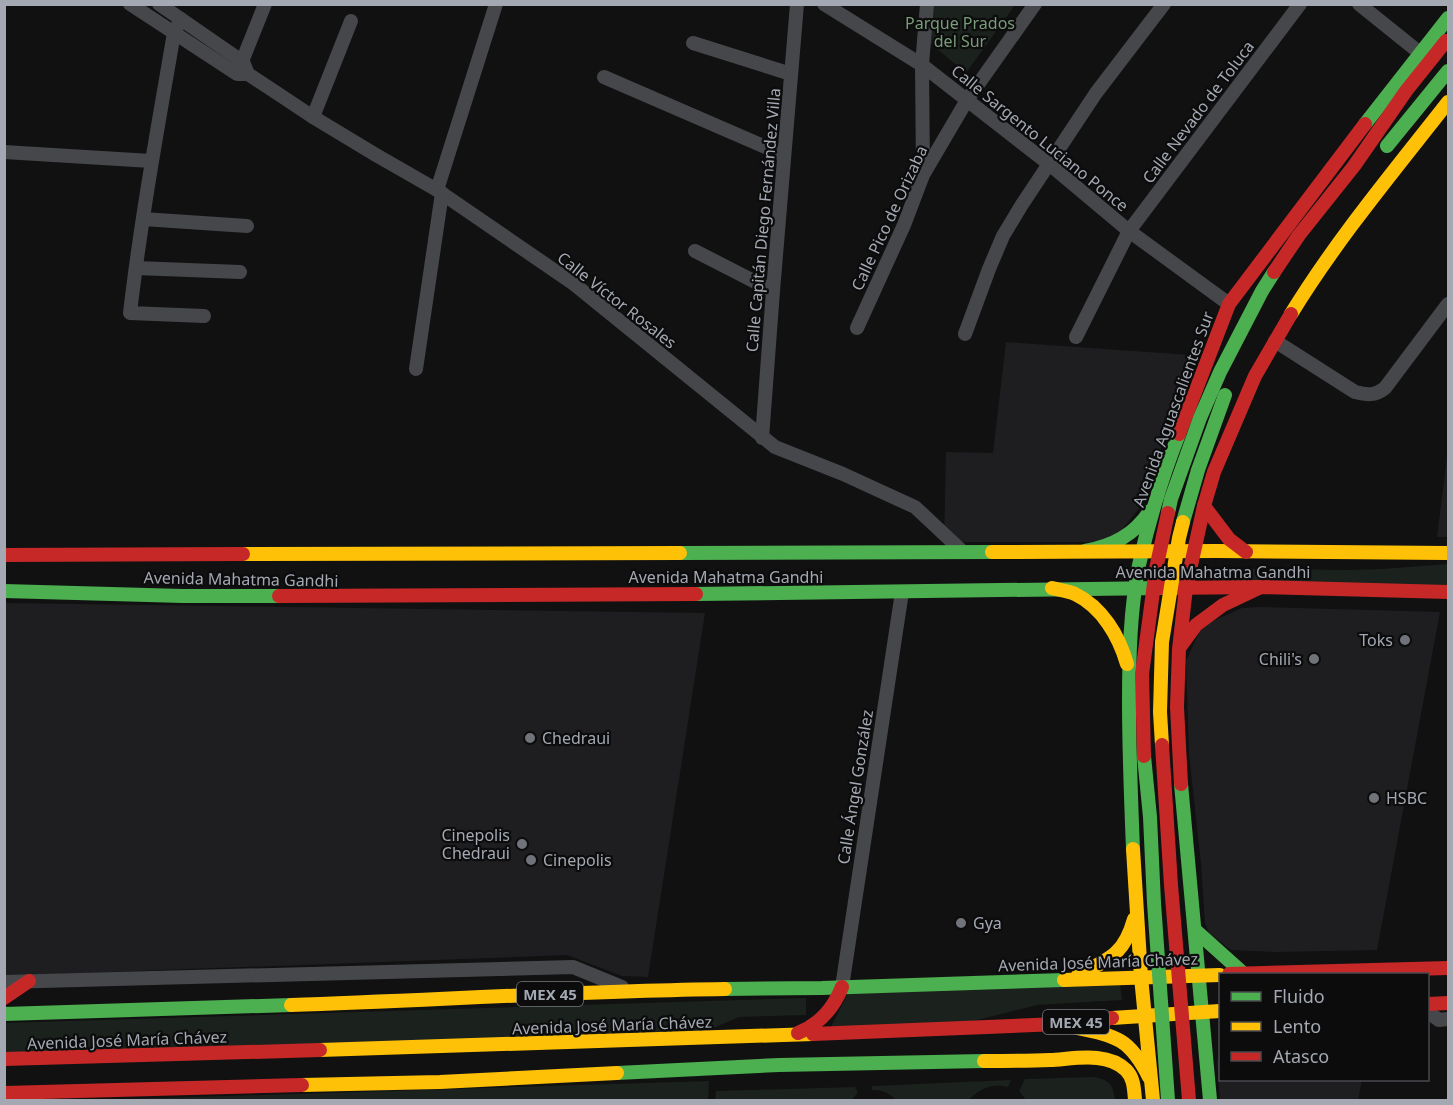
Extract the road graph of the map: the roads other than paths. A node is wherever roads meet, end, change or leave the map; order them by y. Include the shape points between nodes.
1 (130, 4) edge
2 (159, 4) edge
3 (265, 4) edge
4 (496, 4) edge
5 (797, 4) edge
6 (824, 4) edge
7 (927, 4) edge
8 (1035, 4) edge
9 (1164, 4) edge
10 (1300, 4) edge
11 (1359, 4) edge
12 (1449, 18) edge
13 (181, 19) junction
14 (351, 21) dead end
15 (174, 33) junction
16 (1449, 38) edge
17 (693, 43) dead end
18 (1420, 53) junction
19 (922, 65) junction
20 (243, 70) junction
21 (1449, 71) edge
22 (791, 74) junction
23 (604, 77) dead end
24 (967, 100) junction
25 (1449, 102) edge
26 (313, 117) junction
27 (1384, 150) dead end
28 (4, 152) edge
29 (784, 155) junction
30 (151, 161) junction
31 (1049, 164) junction
32 (1369, 168) dead end
33 (923, 175) junction
34 (1353, 188) dead end
35 (440, 191) junction
36 (143, 219) junction
37 (247, 226) dead end
38 (1129, 231) junction
39 (695, 251) dead end
40 (135, 268) junction
41 (240, 272) dead end
42 (773, 291) junction
43 (1229, 304) junction
44 (1449, 304) edge
45 (204, 316) dead end
46 (1260, 324) dead end
47 (857, 328) dead end
48 (965, 334) dead end
49 (1076, 337) dead end
50 (1275, 340) junction
51 (416, 369) dead end
52 (1236, 370) dead end
53 (1228, 388) dead end
54 (762, 438) junction
55 (1158, 490) junction
56 (1204, 506) junction
57 (1151, 515) junction
58 (1199, 528) junction
59 (962, 551) junction
60 (1085, 551) junction
61 (1142, 551) junction
62 (1194, 551) junction
63 (1246, 552) junction
64 (1449, 553) edge
65 (4, 555) edge
66 (1261, 587) junction
67 (1052, 588) junction
68 (1136, 588) junction
69 (1186, 588) junction
70 (4, 591) edge
71 (902, 592) junction
72 (1449, 592) edge
73 (1179, 649) junction
74 (1129, 671) junction
75 (1129, 704) junction
76 (1177, 706) junction
77 (1137, 906) junction
78 (1195, 930) junction
79 (1449, 968) edge
80 (1243, 973) edge
81 (1278, 973) edge
82 (1219, 975) edge
83 (1199, 976) junction
84 (1141, 977) junction
85 (1069, 979) junction
86 (29, 981) junction
87 (4, 982) edge
88 (842, 987) junction
89 (629, 990) junction
90 (4, 998) edge
91 (1449, 1003) edge
92 (1429, 1004) edge
93 (1202, 1011) junction
94 (1219, 1011) edge
95 (1429, 1013) edge
96 (4, 1014) edge
97 (1144, 1016) junction
98 (1449, 1019) edge
99 (1058, 1024) junction
100 (794, 1035) junction
101 (1217, 1045) dead end
102 (777, 1051) junction
103 (712, 1054) junction
104 (4, 1059) edge
105 (1206, 1061) junction
106 (4, 1093) edge
107 (1153, 1095) edge
108 (1134, 1097) edge
109 (1168, 1101) edge
110 (1189, 1101) edge
111 (1210, 1101) edge

1 - 15 street, Calle Víctor Rosales
2 - 13 street, Calle Víctor Rosales
3 - 20 street
4 - 35 street
5 - 22 street, Calle Capitán Diego Fernández Villa
6 - 19 street, Calle Sargento Luciano Ponce
7 - 19 street
8 - 24 street, Calle Pico de Orizaba
9 - 31 street via 1096,93
10 - 38 street, Calle Nevado de Toluca
11 - 18 street
12 - 18 main road, Avenida Aguascalientes Sur
13 - 15 street
13 - 20 street, Calle Víctor Rosales
14 - 26 street
15 - 20 street, Calle Víctor Rosales
15 - 30 street
16 - 109 main road, Avenida Aguascalientes Sur, bridge via 1299,235 1262,291 1220,372 1171,499 1156,569 1142,674
17 - 22 street
18 - 43 main road, Avenida Aguascalientes Sur
19 - 24 street, Calle Sargento Luciano Ponce
19 - 33 street
20 - 26 street, Calle Víctor Rosales
21 - 27 main road
22 - 29 street, Calle Capitán Diego Fernández Villa
23 - 29 street
24 - 31 street, Calle Sargento Luciano Ponce
24 - 33 street, Calle Pico de Orizaba
25 - 50 main road via 1338,243
26 - 35 street, Calle Víctor Rosales
28 - 30 street
29 - 42 street, Calle Capitán Diego Fernández Villa
30 - 36 street
31 - 38 street, Calle Sargento Luciano Ponce
31 - 48 street via 1003,236
32 - 34 main road
33 - 47 street, Calle Pico de Orizaba
35 - 51 street
35 - 54 street, Calle Víctor Rosales via 574,284
36 - 37 street
36 - 40 street
38 - 43 street, Calle Sargento Luciano Ponce
38 - 49 street, Calle Nevado de Toluca
39 - 42 street
40 - 41 street
40 - 45 street via 130,313
42 - 54 street, Calle Capitán Diego Fernández Villa
43 - 55 main road, Avenida Aguascalientes Sur
44 - 50 street via 1378,393 1355,392
46 - 52 main road
50 - 56 main road via 1250,386
53 - 110 main road, bridge via 1181,529 1162,642 1162,751
54 - 59 street, Calle Víctor Rosales via 915,507
55 - 57 main road, Avenida Aguascalientes Sur
55 - 60 main road via 1148,514 1131,533 1109,546
56 - 58 main road
56 - 63 main road via 1229,539
57 - 58 main road via 1155,527 1173,537
57 - 61 main road, Avenida Aguascalientes Sur
58 - 62 main road
59 - 60 main road, Avenida Mahatma Gandhi
59 - 65 main road, Avenida Mahatma Gandhi
60 - 61 main road, Avenida Mahatma Gandhi
61 - 62 main road, Avenida Mahatma Gandhi
61 - 68 main road, Avenida Aguascalientes Sur
62 - 63 main road, Avenida Mahatma Gandhi
62 - 69 main road
63 - 64 main road, Avenida Mahatma Gandhi
66 - 69 main road, Avenida Mahatma Gandhi
66 - 72 main road, Avenida Mahatma Gandhi
66 - 73 main road via 1223,605 1196,625
67 - 68 main road, Avenida Mahatma Gandhi
67 - 71 main road, Avenida Mahatma Gandhi
67 - 74 main road via 1075,594 1095,609 1120,643
68 - 69 main road, Avenida Mahatma Gandhi
68 - 74 main road, Avenida Aguascalientes Sur
69 - 73 main road
70 - 71 main road, Avenida Mahatma Gandhi via 183,597
71 - 88 street, Calle Ángel González
73 - 76 main road
74 - 75 main road, Avenida Aguascalientes Sur
75 - 76 main road via 1140,688 1153,685 1169,691
75 - 77 main road, Avenida Aguascalientes Sur
76 - 78 main road
77 - 84 main road, Avenida Aguascalientes Sur
77 - 85 main road via 1131,935 1121,949 1108,960
78 - 80 main road
78 - 83 main road
79 - 81 main road
82 - 83 main road, Avenida José María Chávez / MEX 45
83 - 84 main road, Avenida José María Chávez / MEX 45
83 - 93 main road
84 - 85 main road, Avenida José María Chávez / MEX 45
84 - 97 main road, Avenida Aguascalientes Sur
85 - 88 main road, Avenida José María Chávez / MEX 45
86 - 87 street
86 - 89 street via 573,967
86 - 90 main road
88 - 89 main road, Avenida José María Chávez / MEX 45
88 - 100 main road via 821,1020
89 - 96 main road, Avenida José María Chávez / MEX 45
91 - 92 main road
93 - 94 main road, Avenida José María Chávez / MEX 45
93 - 97 main road, Avenida José María Chávez / MEX 45
93 - 105 main road
95 - 98 street via 1439,1020
97 - 99 main road, Avenida José María Chávez / MEX 45
97 - 107 main road, Avenida Aguascalientes Sur
99 - 100 main road, Avenida José María Chávez / MEX 45
99 - 107 main road via 1122,1041 1142,1062
100 - 102 main road, Avenida José María Chávez / MEX 45
101 - 105 main road
102 - 103 main road, Avenida José María Chávez / MEX 45
102 - 103 main road, Avenida José María Chávez
102 - 108 main road, Avenida José María Chávez via 1099,1058 1123,1067 1133,1082
103 - 104 main road, Avenida José María Chávez / MEX 45
103 - 106 main road, Avenida José María Chávez via 440,1082
105 - 111 main road

